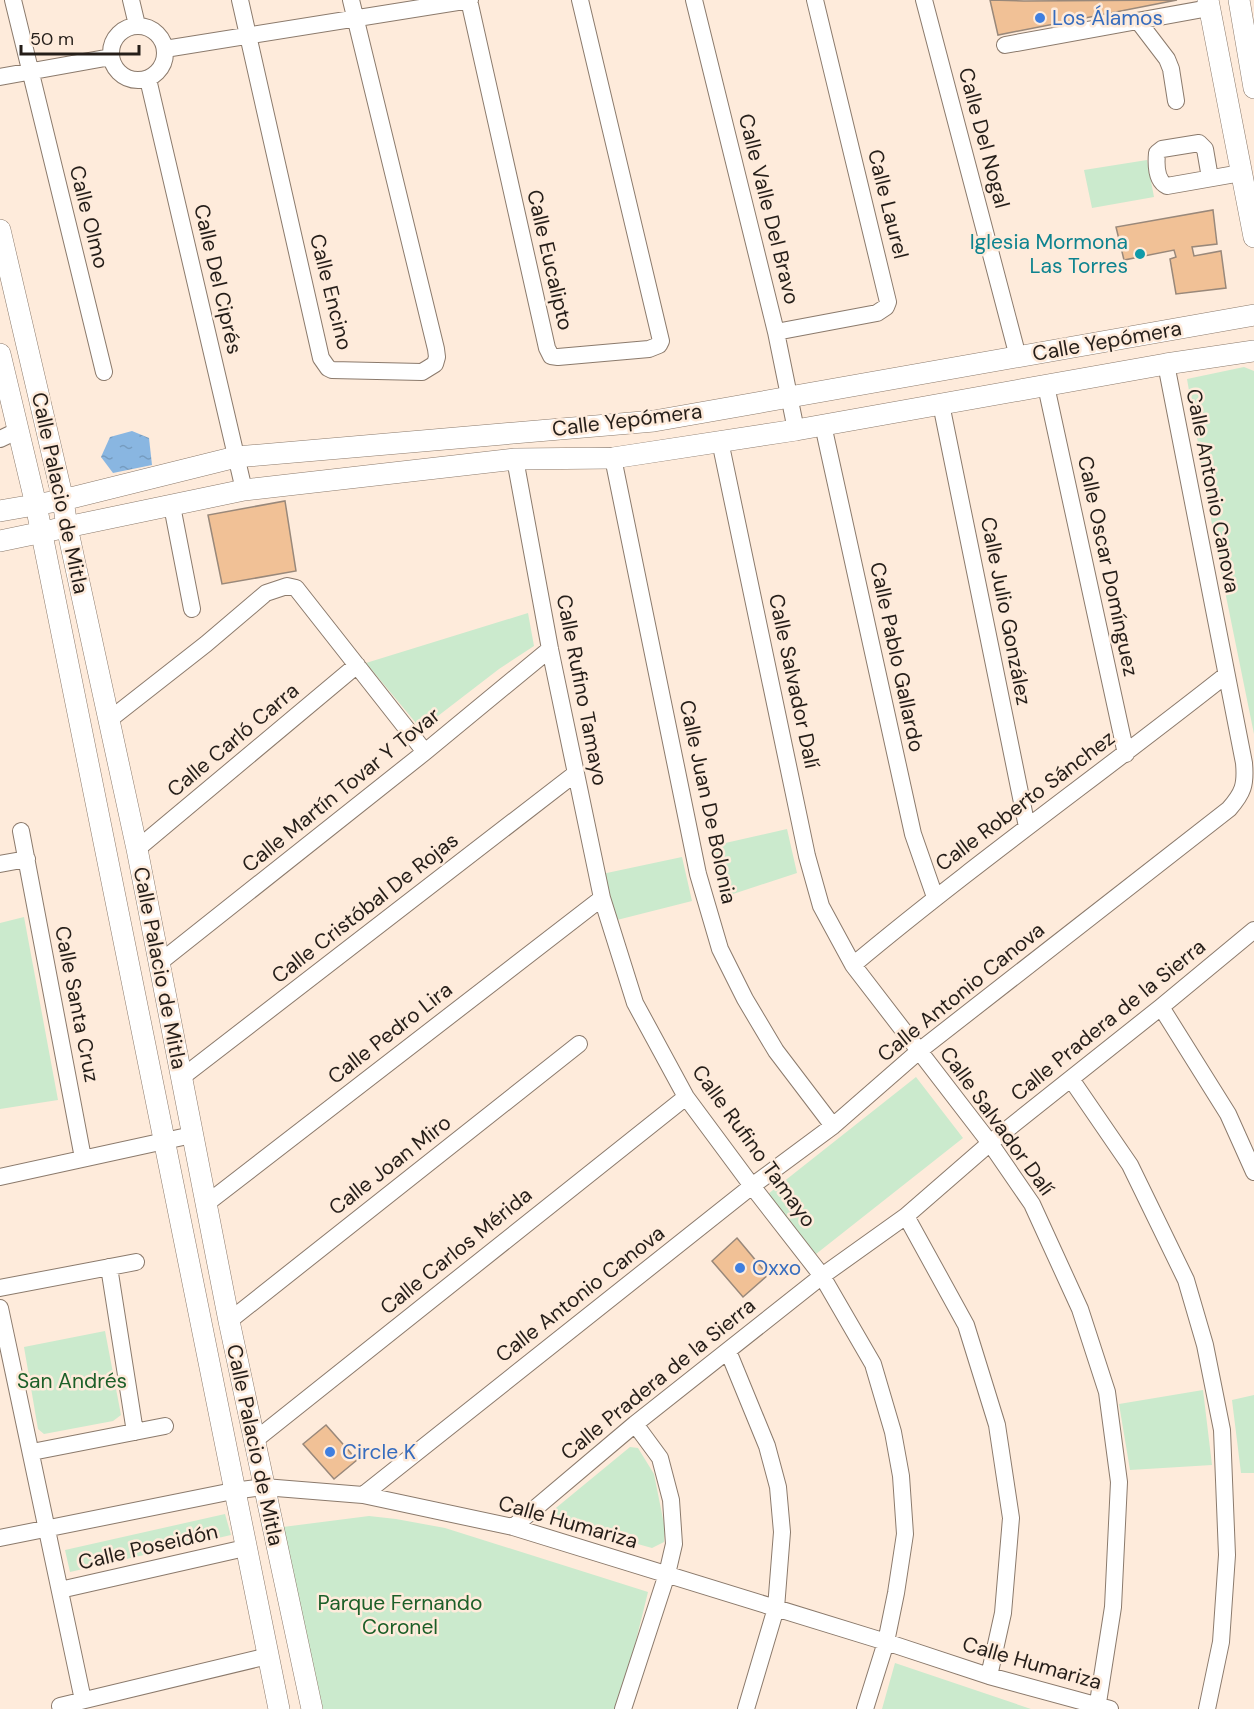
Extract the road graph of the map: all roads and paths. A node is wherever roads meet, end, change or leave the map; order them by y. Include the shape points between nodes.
1 (13, 0) edge
2 (131, 0) edge
3 (240, 0) edge
4 (351, 0) edge
5 (469, 0) edge
6 (580, 0) edge
7 (694, 0) edge
8 (815, 0) edge
9 (924, 0) edge
10 (1239, 0) edge
11 (1209, 4) edge
12 (355, 18) junction
13 (1138, 21) junction
14 (137, 25) junction
15 (248, 35) junction
16 (1005, 45) dead end
17 (165, 49) junction
18 (111, 57) junction
19 (31, 72) junction
20 (0, 77) edge
21 (148, 79) junction
22 (1254, 88) edge
23 (1176, 101) dead end
24 (1241, 173) junction
25 (1210, 178) dead end
26 (0, 230) edge
27 (1254, 237) edge
28 (1254, 315) edge
29 (776, 333) junction
30 (1254, 351) edge
31 (0, 354) edge
32 (1227, 356) junction
33 (1018, 357) junction
34 (1166, 364) junction
35 (1254, 364) edge
36 (104, 372) dead end
37 (1046, 386) junction
38 (4, 393) edge
39 (789, 397) junction
40 (941, 404) junction
41 (823, 425) junction
42 (796, 430) junction
43 (9, 435) edge
44 (720, 441) junction
45 (236, 457) junction
46 (613, 458) junction
47 (516, 459) junction
48 (244, 490) junction
49 (63, 500) junction
50 (36, 505) junction
51 (172, 506) junction
52 (0, 511) edge
53 (67, 527) junction
54 (42, 532) junction
55 (0, 541) edge
56 (192, 609) dead end
57 (550, 649) junction
58 (357, 665) junction
59 (1226, 675) junction
60 (109, 720) junction
61 (425, 752) junction
62 (1126, 754) junction
63 (576, 773) junction
64 (1027, 827) junction
65 (21, 831) dead end
66 (137, 849) junction
67 (27, 859) junction
68 (0, 864) edge
69 (934, 897) junction
70 (602, 898) junction
71 (1252, 937) edge
72 (159, 963) junction
73 (853, 965) junction
74 (1161, 1007) junction
75 (579, 1044) dead end
76 (919, 1051) junction
77 (181, 1078) junction
78 (1071, 1078) junction
79 (686, 1096) junction
80 (833, 1126) junction
81 (192, 1135) junction
82 (164, 1140) junction
83 (990, 1143) junction
84 (83, 1158) junction
85 (1254, 1172) edge
86 (0, 1177) edge
87 (752, 1186) junction
88 (206, 1204) junction
89 (906, 1216) junction
90 (136, 1262) dead end
91 (109, 1267) junction
92 (822, 1276) junction
93 (0, 1288) edge
94 (0, 1308) edge
95 (229, 1321) junction
96 (728, 1352) junction
97 (635, 1424) junction
98 (165, 1426) dead end
99 (135, 1432) junction
100 (254, 1441) junction
101 (32, 1452) junction
102 (264, 1487) junction
103 (233, 1491) junction
104 (363, 1495) junction
105 (513, 1527) junction
106 (46, 1529) junction
107 (0, 1538) edge
108 (245, 1548) junction
109 (667, 1574) junction
110 (60, 1590) junction
111 (776, 1608) junction
112 (886, 1642) junction
113 (268, 1656) junction
114 (989, 1676) junction
115 (83, 1700) junction
116 (60, 1706) dead end
117 (1102, 1708) edge
118 (279, 1709) edge
119 (312, 1709) edge
120 (623, 1709) edge
121 (746, 1709) edge
122 (865, 1709) edge
123 (1207, 1709) edge

1 - 19 street, Calle Olmo
2 - 14 street
3 - 15 street, Calle Encino
4 - 12 street, Calle Encino
5 - 6 street, Calle Eucalipto via 547,348 551,356 558,357 649,350 661,341
5 - 12 street
7 - 29 street, Calle Valle Del Bravo
8 - 29 street, Calle Laurel via 888,302 877,313
9 - 33 street, Calle Del Nogal
10 - 22 main road
11 - 13 street
11 - 24 main road
12 - 15 street
12 - 15 street, Calle Encino via 436,348 435,364 422,372 332,370 321,358
13 - 16 street
13 - 23 street via 1167,59
14 - 17 street via 159,34
14 - 18 street via 114,39
15 - 17 street
17 - 21 street via 162,67
18 - 19 street
18 - 21 street via 124,76
19 - 20 street
19 - 36 street, Calle Olmo
21 - 45 street, Calle Del Ciprés
24 - 25 street
24 - 27 main road
26 - 49 main road, Calle Palacio de Mitla
28 - 33 main road, Calle Yepómera
29 - 39 street, Calle Valle Del Bravo
30 - 32 main road, Calle Yepómera
31 - 38 main road, Calle Palacio de Mitla
32 - 34 main road, Calle Yepómera
32 - 35 main road
33 - 39 main road, Calle Yepómera
34 - 37 main road, Calle Yepómera
34 - 59 street, Calle Antonio Canova
37 - 40 main road, Calle Yepómera
37 - 62 street, Calle Oscar Domínguez
38 - 43 main road, Calle Palacio de Mitla
39 - 42 street, Calle Valle Del Bravo
39 - 45 main road, Calle Yepómera via 654,421
40 - 41 main road, Calle Yepómera
40 - 64 street, Calle Julio González
41 - 42 main road, Calle Yepómera
41 - 69 street, Calle Pablo Gallardo via 913,834
42 - 44 main road, Calle Yepómera
43 - 50 main road, Calle Palacio de Mitla
44 - 46 main road, Calle Yepómera
44 - 73 street, Calle Salvador Dalí via 807,856 821,906
45 - 48 street, Calle Del Ciprés
45 - 49 main road, Calle Yepómera
46 - 47 main road, Calle Yepómera
46 - 80 street, Calle Juan De Bolonia via 698,874 720,949 776,1051
47 - 48 main road, Calle Yepómera
47 - 57 street, Calle Rufino Tamayo
48 - 51 main road, Calle Yepómera
49 - 50 main road, Calle Yepómera
49 - 53 main road, Calle Palacio de Mitla
50 - 52 main road, Calle Yepómera
50 - 54 main road, Calle Palacio de Mitla
51 - 53 main road, Calle Yepómera
51 - 56 street
53 - 54 main road, Calle Yepómera
53 - 60 main road, Calle Palacio de Mitla
54 - 55 main road, Calle Yepómera
54 - 82 main road, Calle Palacio de Mitla
57 - 61 street, Calle Martín Tovar Y Tovar
57 - 63 street, Calle Rufino Tamayo
58 - 60 street via 296,588 277,588
58 - 61 street
58 - 66 street, Calle Carló Carra
59 - 62 street, Calle Roberto Sánchez
59 - 76 street, Calle Antonio Canova via 1245,777 1238,799
60 - 66 main road, Calle Palacio de Mitla
61 - 72 street, Calle Martín Tovar Y Tovar
62 - 64 street, Calle Roberto Sánchez
63 - 70 street, Calle Rufino Tamayo
63 - 77 street, Calle Cristóbal De Rojas
64 - 69 street, Calle Roberto Sánchez
65 - 67 street, Calle Santa Cruz
66 - 72 main road, Calle Palacio de Mitla
67 - 68 street
67 - 84 street, Calle Santa Cruz
69 - 73 street, Calle Roberto Sánchez
70 - 79 street, Calle Rufino Tamayo via 635,1003
70 - 88 street, Calle Pedro Lira
71 - 74 street, Calle Pradera de la Sierra
72 - 77 main road, Calle Palacio de Mitla
73 - 76 street, Calle Salvador Dalí
74 - 78 street, Calle Pradera de la Sierra
74 - 85 street via 1228,1114
75 - 95 street, Calle Joan Miro
76 - 80 street, Calle Antonio Canova
76 - 83 street, Calle Salvador Dalí
77 - 81 main road, Calle Palacio de Mitla
78 - 83 street, Calle Pradera de la Sierra
78 - 123 street via 1130,1165 1186,1280 1205,1345 1222,1430 1227,1555 1221,1642
79 - 87 street, Calle Rufino Tamayo
79 - 100 street, Calle Carlos Mérida
80 - 87 street, Calle Antonio Canova
81 - 82 street
81 - 88 main road, Calle Palacio de Mitla
82 - 84 street
82 - 103 main road, Calle Palacio de Mitla
83 - 89 street, Calle Pradera de la Sierra
83 - 117 street, Calle Salvador Dalí via 1032,1204 1080,1309 1107,1392 1119,1482 1113,1607
84 - 86 street
87 - 92 street, Calle Rufino Tamayo
87 - 104 street, Calle Antonio Canova
88 - 95 main road, Calle Palacio de Mitla
89 - 92 street, Calle Pradera de la Sierra
89 - 114 street via 966,1325 997,1425 1011,1518 1003,1613
90 - 91 street
91 - 93 street
91 - 99 street
92 - 96 street, Calle Pradera de la Sierra
92 - 112 street, Calle Rufino Tamayo via 873,1364 899,1465 905,1534
94 - 101 street
95 - 100 main road, Calle Palacio de Mitla
96 - 97 street, Calle Pradera de la Sierra
96 - 111 street via 767,1446 778,1487 782,1532
97 - 105 street, Calle Pradera de la Sierra
97 - 109 street via 660,1458 671,1500 674,1544
98 - 99 street
99 - 101 street
100 - 102 main road, Calle Palacio de Mitla
101 - 106 street
102 - 103 street, Calle Humariza
102 - 104 street, Calle Humariza
102 - 119 main road, Calle Palacio de Mitla
103 - 106 street, Calle Humariza
103 - 108 main road, Calle Palacio de Mitla
104 - 105 street, Calle Humariza
105 - 109 street, Calle Humariza
106 - 107 street, Calle Humariza
106 - 110 street
108 - 110 street, Calle Poseidón
108 - 113 main road, Calle Palacio de Mitla
109 - 111 street, Calle Humariza
109 - 120 street
110 - 115 street
111 - 112 street, Calle Humariza
111 - 121 street
112 - 114 street, Calle Humariza
112 - 122 street, Calle Rufino Tamayo
113 - 115 street
113 - 118 main road, Calle Palacio de Mitla
114 - 117 street, Calle Humariza
115 - 116 street

